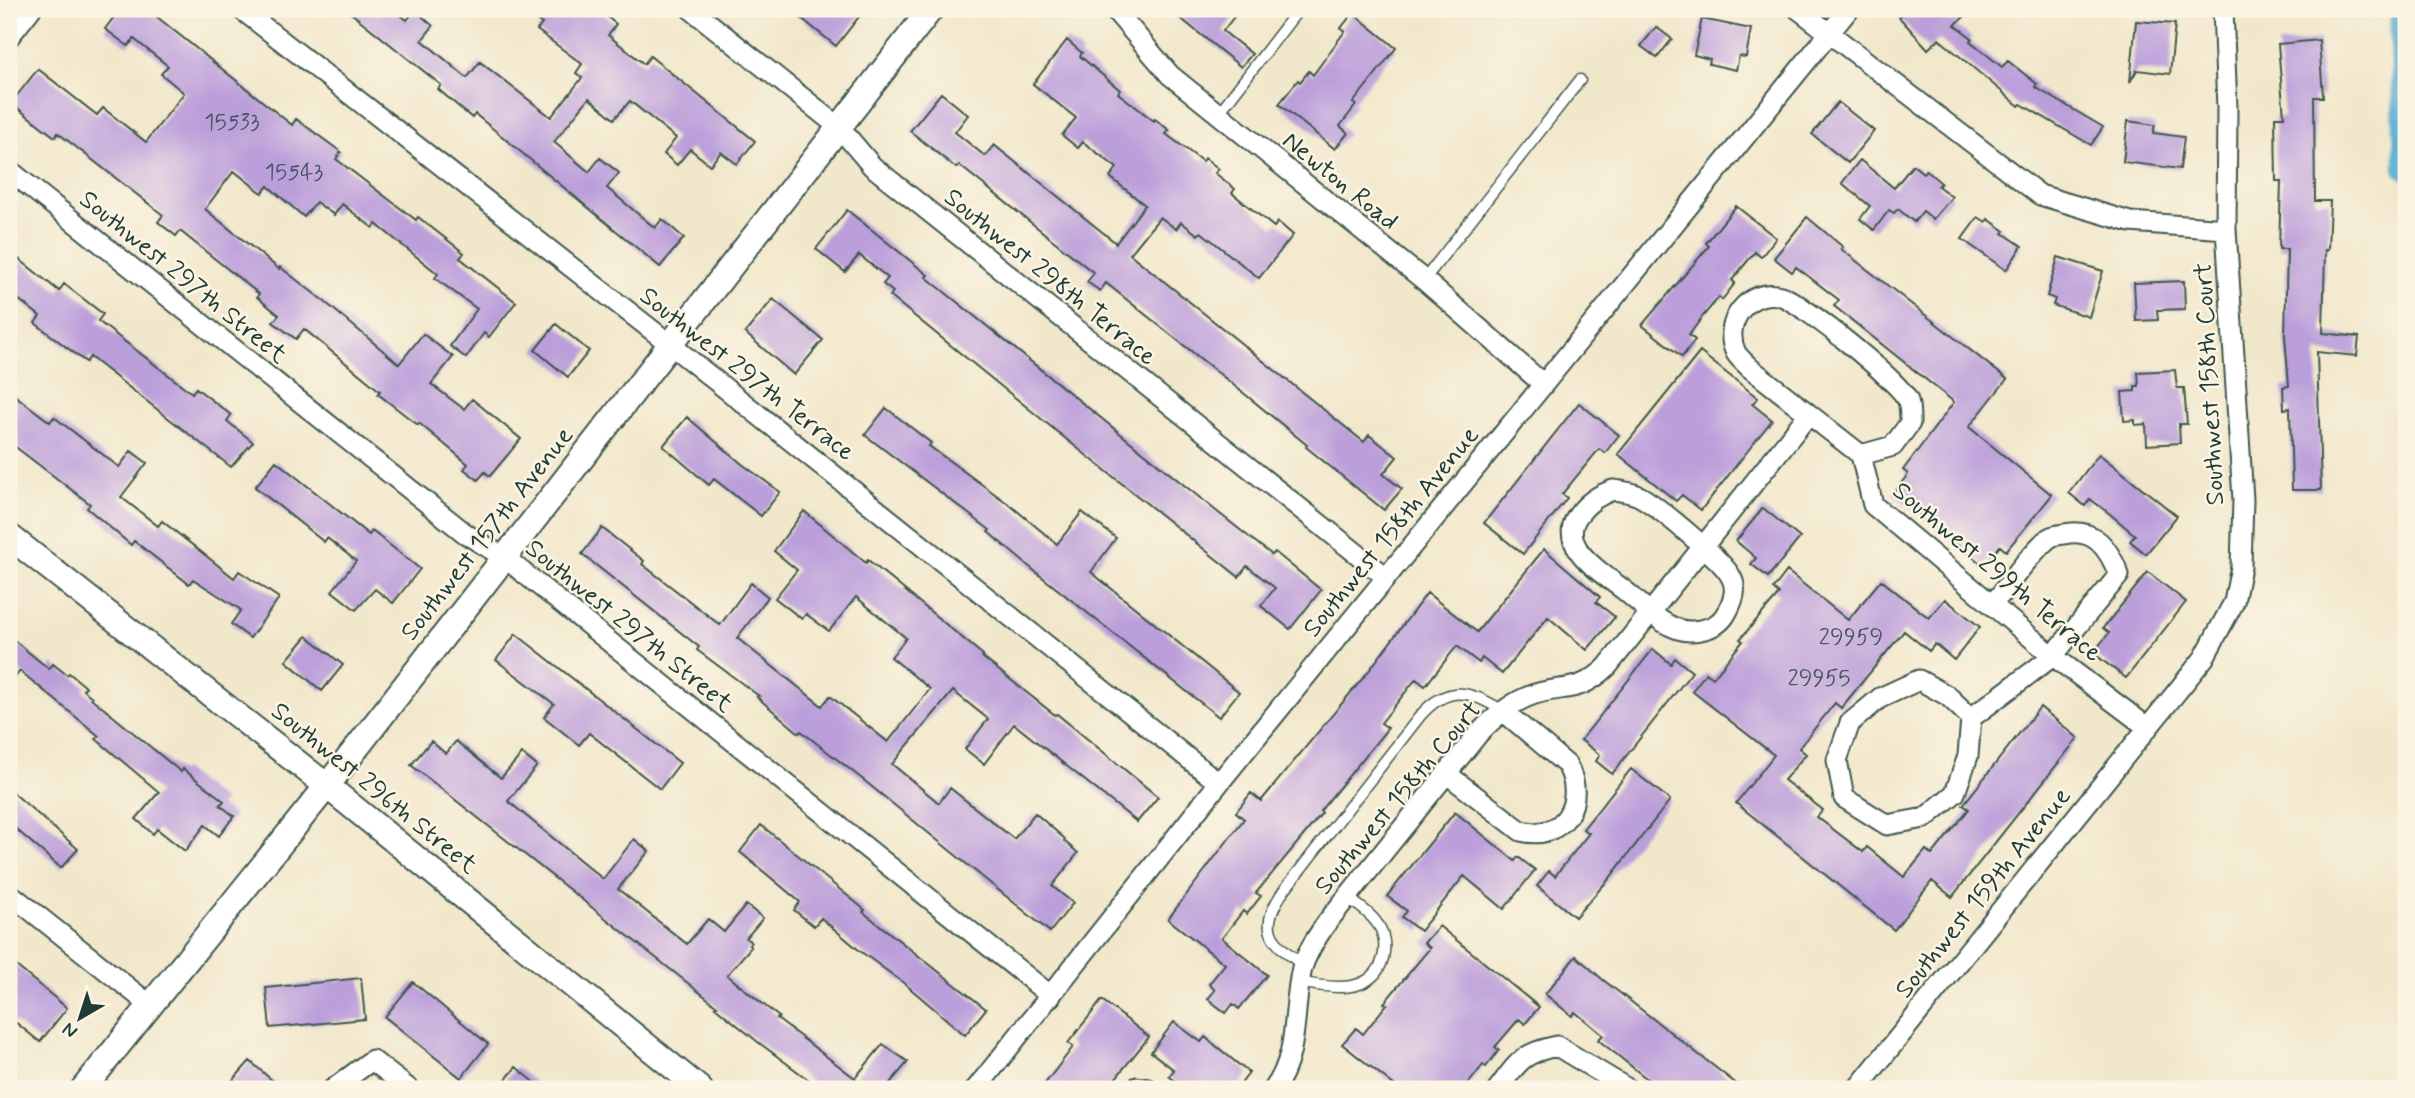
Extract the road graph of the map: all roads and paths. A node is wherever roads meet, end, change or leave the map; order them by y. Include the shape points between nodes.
1 (31, 9) edge
2 (241, 9) edge
3 (691, 9) edge
4 (931, 9) edge
5 (1114, 9) edge
6 (1299, 9) edge
7 (1798, 9) edge
8 (1849, 9) edge
9 (2223, 9) edge
10 (1828, 32) junction
11 (9, 37) edge
12 (1580, 80) dead end
13 (1218, 114) junction
14 (839, 127) junction
15 (9, 170) edge
16 (2226, 229) junction
17 (1424, 280) junction
18 (671, 345) junction
19 (1544, 384) junction
20 (1808, 415) junction
21 (1861, 455) junction
22 (9, 536) edge
23 (1703, 546) junction
24 (505, 558) junction
25 (1386, 577) junction
26 (1992, 605) junction
27 (1650, 611) junction
28 (2053, 656) junction
29 (1503, 711) junction
30 (1971, 718) junction
31 (2147, 727) junction
32 (1447, 774) junction
33 (1219, 783) junction
34 (327, 786) junction
35 (9, 893) edge
36 (1347, 897) junction
37 (1301, 973) junction
38 (1051, 996) junction
39 (150, 1005) junction
40 (1278, 1088) edge
41 (83, 1089) edge
42 (333, 1089) edge
43 (409, 1089) edge
44 (700, 1089) edge
45 (976, 1089) edge
46 (1134, 1089) edge
47 (1149, 1089) edge
48 (1497, 1089) edge
49 (1628, 1089) edge
50 (1857, 1089) edge

1 - 11 street
2 - 18 street, Southwest 297th Terrace
3 - 14 street, Southwest 298th Terrace
4 - 14 street, Southwest 157th Avenue
5 - 13 street, Newton Road via 1170,75
6 - 13 lane
7 - 10 street
8 - 10 street, Southwest 158th Avenue
9 - 16 street, Southwest 158th Court
10 - 16 street via 2040,195 2130,222
10 - 19 street, Southwest 158th Avenue
12 - 17 lane
13 - 17 street, Newton Road
14 - 18 street, Southwest 157th Avenue
14 - 25 street, Southwest 298th Terrace via 872,166
15 - 24 street, Southwest 297th Street via 455,525
16 - 31 street, Southwest 158th Court via 2243,500 2241,567 2234,601 2204,658
17 - 19 street, Newton Road
18 - 24 street, Southwest 157th Avenue
18 - 33 street, Southwest 297th Terrace
19 - 25 street, Southwest 158th Avenue
20 - 21 street
20 - 21 street via 1736,354 1733,323 1752,300 1781,296 1801,305 1894,382 1908,400 1910,423 1893,446
20 - 23 street, Southwest 158th Court
21 - 26 street, Southwest 299th Terrace via 1873,505
22 - 34 street, Southwest 296th Street
23 - 27 street, Southwest 158th Court
23 - 27 street via 1732,578 1735,596 1724,618 1708,630 1686,631
23 - 27 street via 1641,497 1613,489 1586,505 1572,523 1572,538 1579,551
24 - 34 street, Southwest 157th Avenue
24 - 38 street, Southwest 297th Street
25 - 33 street, Southwest 158th Avenue
26 - 28 street, Southwest 299th Terrace
26 - 28 street via 2052,536 2076,531 2090,535 2110,552 2119,575
27 - 29 street, Southwest 158th Court via 1614,659 1589,682 1526,697
28 - 30 street
28 - 31 street, Southwest 299th Terrace
29 - 32 street, Southwest 158th Court
29 - 32 street via 1567,765 1574,777 1574,800 1564,821 1546,832 1521,831
29 - 37 lane via 1484,699 1455,693 1437,700 1285,890 1270,912 1270,932
30 - 30 street via 1948,696 1919,680 1880,698 1850,723 1837,760 1844,798 1886,825 1925,818 1955,793 1968,756
31 - 50 street, Southwest 159th Avenue
32 - 36 street, Southwest 158th Court
33 - 38 street, Southwest 158th Avenue
34 - 39 street, Southwest 157th Avenue
34 - 44 street, Southwest 296th Street
35 - 39 street
36 - 37 street, Southwest 158th Court via 1318,934
36 - 37 lane via 1379,925 1384,951 1377,971 1352,987 1326,988
37 - 40 street, Southwest 158th Court via 1293,1046
38 - 45 street, Southwest 158th Avenue
39 - 41 street, Southwest 157th Avenue
42 - 43 street via 372,1060
46 - 47 street
48 - 49 street via 1517,1063 1535,1050 1557,1046

